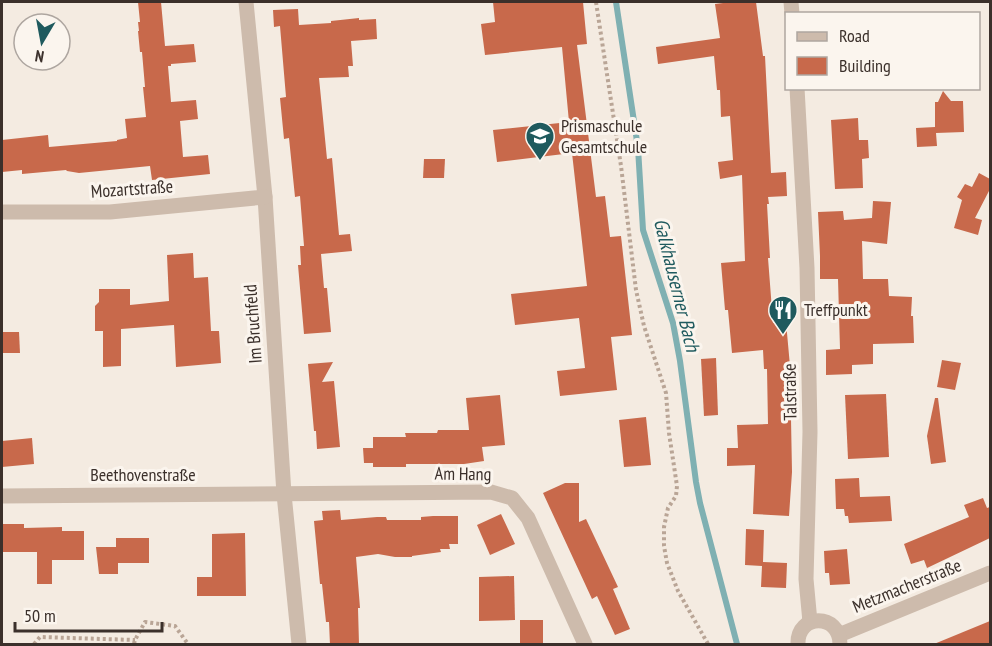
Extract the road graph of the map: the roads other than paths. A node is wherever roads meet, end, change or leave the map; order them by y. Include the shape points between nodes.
1 (246, 2) edge
2 (797, 90) edge
3 (265, 197) junction
4 (2, 212) edge
5 (284, 494) junction
6 (2, 496) edge
7 (990, 573) edge
8 (810, 622) junction
9 (839, 640) edge
10 (300, 645) edge
11 (585, 645) edge
12 (798, 645) edge

1 - 3 street, Im Bruchfeld
2 - 8 street, Talstraße via 807,280 810,432 806,579
3 - 4 street, Mozartstraße via 110,212
3 - 5 street, Im Bruchfeld
5 - 6 street, Beethovenstraße
5 - 10 street, Im Bruchfeld
5 - 11 street, Am Hang via 491,492 512,498 528,518
7 - 9 street, Metzmacherstraße
8 - 9 street via 827,622 835,628
8 - 12 street via 799,634

